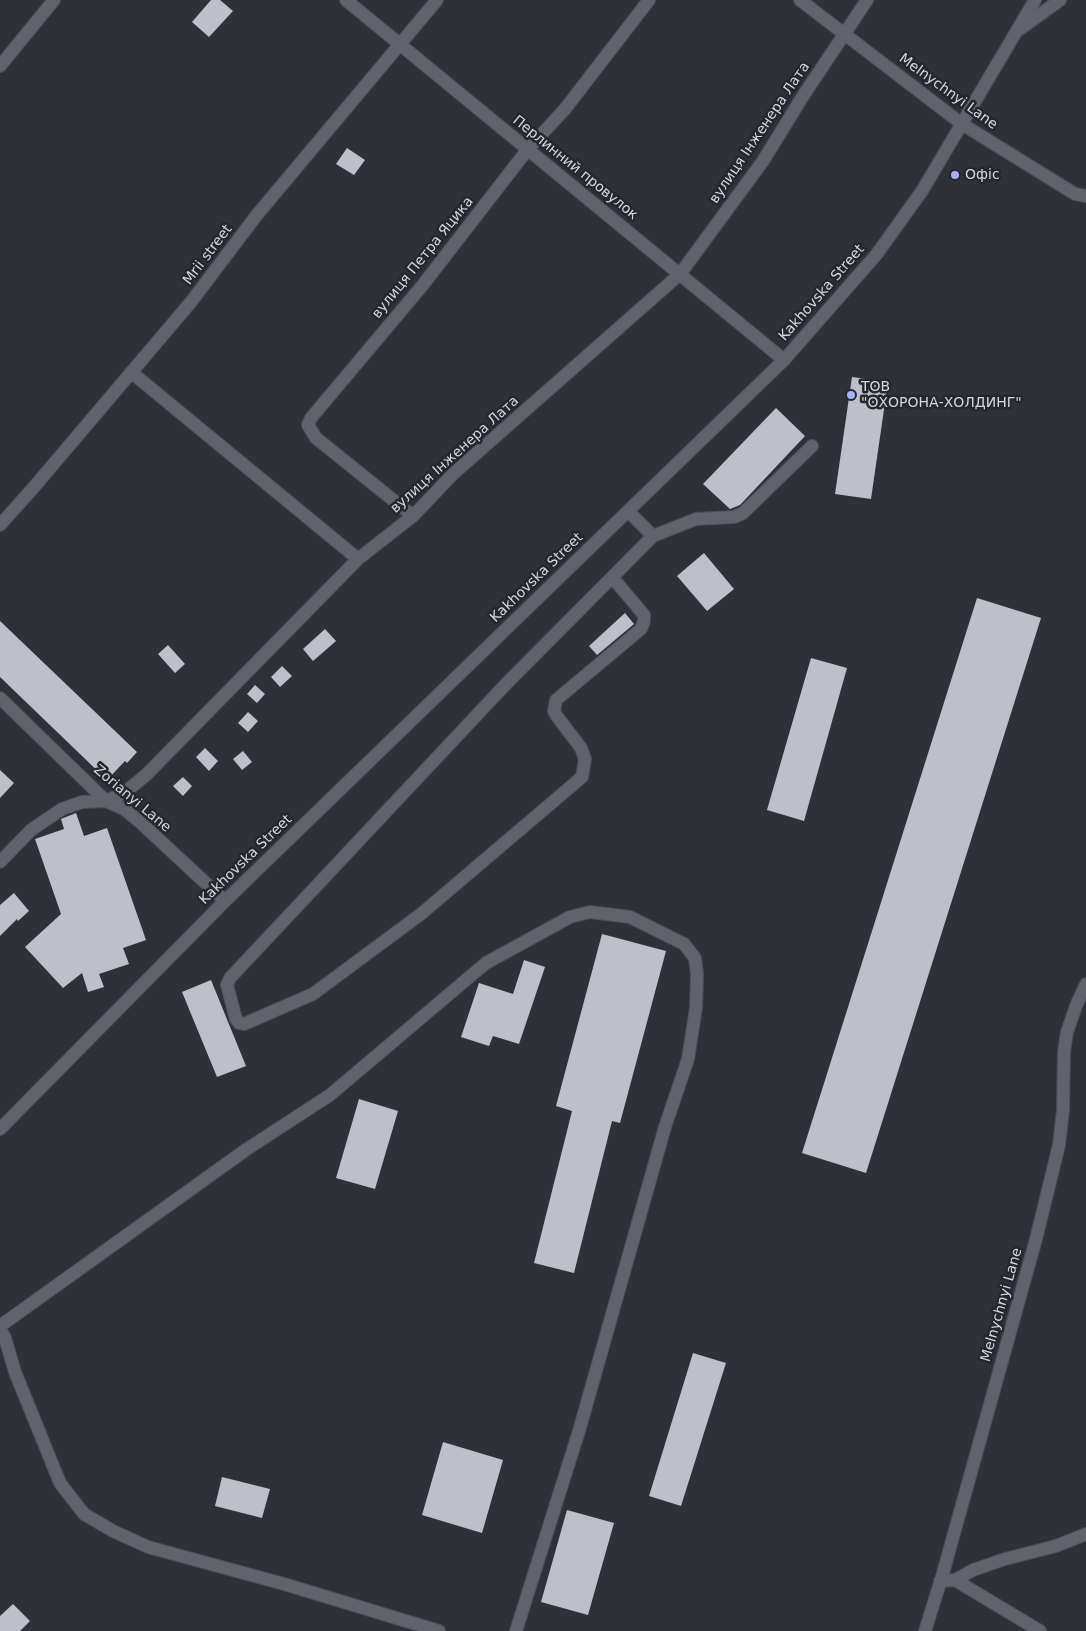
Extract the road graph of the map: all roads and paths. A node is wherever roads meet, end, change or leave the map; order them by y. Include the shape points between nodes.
1 (54, 0) edge
2 (346, 0) edge
3 (437, 0) edge
4 (649, 0) edge
5 (800, 0) edge
6 (867, 0) edge
7 (1035, 0) edge
8 (1060, 0) edge
9 (1014, 34) junction
10 (844, 35) junction
11 (401, 45) junction
12 (0, 66) edge
13 (962, 124) junction
14 (528, 149) junction
15 (1086, 196) edge
16 (680, 274) junction
17 (784, 360) junction
18 (131, 372) junction
19 (812, 446) dead end
20 (628, 511) junction
21 (413, 516) junction
22 (0, 524) edge
23 (654, 536) junction
24 (358, 559) junction
25 (612, 577) junction
26 (0, 698) edge
27 (106, 801) junction
28 (0, 862) edge
29 (225, 901) junction
30 (1086, 984) edge
31 (0, 1129) edge
32 (0, 1327) edge
33 (1086, 1534) edge
34 (955, 1580) junction
35 (940, 1581) junction
36 (439, 1631) edge
37 (516, 1631) edge
38 (925, 1631) edge
39 (1040, 1631) edge

1 - 12 street
2 - 11 street, Перлинний провулок
3 - 11 street, Mrii street
4 - 14 street, вулиця Петра Яцика via 565,109
5 - 10 street, Melnychnyi Lane
6 - 10 street, вулиця Інженера Лата
7 - 9 street, Kakhovska Street
8 - 9 street
9 - 13 street, Kakhovska Street
10 - 13 street, Melnychnyi Lane
10 - 16 street, вулиця Інженера Лата via 763,161
11 - 14 street, Перлинний провулок
11 - 18 street, Mrii street via 256,216 192,302
13 - 15 street, Melnychnyi Lane via 1075,194
13 - 17 street, Kakhovska Street via 922,191 876,255
14 - 16 street, Перлинний провулок
14 - 21 street, вулиця Петра Яцика via 422,286 308,425 316,438
16 - 17 street, Перлинний провулок
16 - 21 street, вулиця Інженера Лата via 453,474
17 - 20 street, Kakhovska Street
18 - 22 street, Mrii street
18 - 24 street
19 - 23 street via 743,513 696,519
20 - 23 street
20 - 29 street, Kakhovska Street
21 - 24 street, вулиця Інженера Лата
23 - 25 street
24 - 27 street, вулиця Інженера Лата via 146,775 124,793
25 - 25 street via 644,615 641,630 554,705 556,715 581,748 585,759 582,777 420,914 313,994 244,1024 239,1022 227,985 230,978 505,685
26 - 27 street, Zorianyi Lane
27 - 28 street, вулиця Інженера Лата via 82,802 62,809 30,830
27 - 29 street, Zorianyi Lane via 124,809 140,822
29 - 31 street, Kakhovska Street
30 - 35 street, Melnychnyi Lane via 1067,1032 1059,1145 1036,1239
32 - 36 street via 60,1482 84,1514 148,1547
32 - 37 street via 247,1149 330,1095 494,959 570,917 590,912 630,917 684,944 695,958 697,974 696,1008 688,1059 665,1127 579,1431
33 - 34 street via 1056,1546 1005,1558
34 - 35 street
34 - 39 street
35 - 38 street, Melnychnyi Lane

